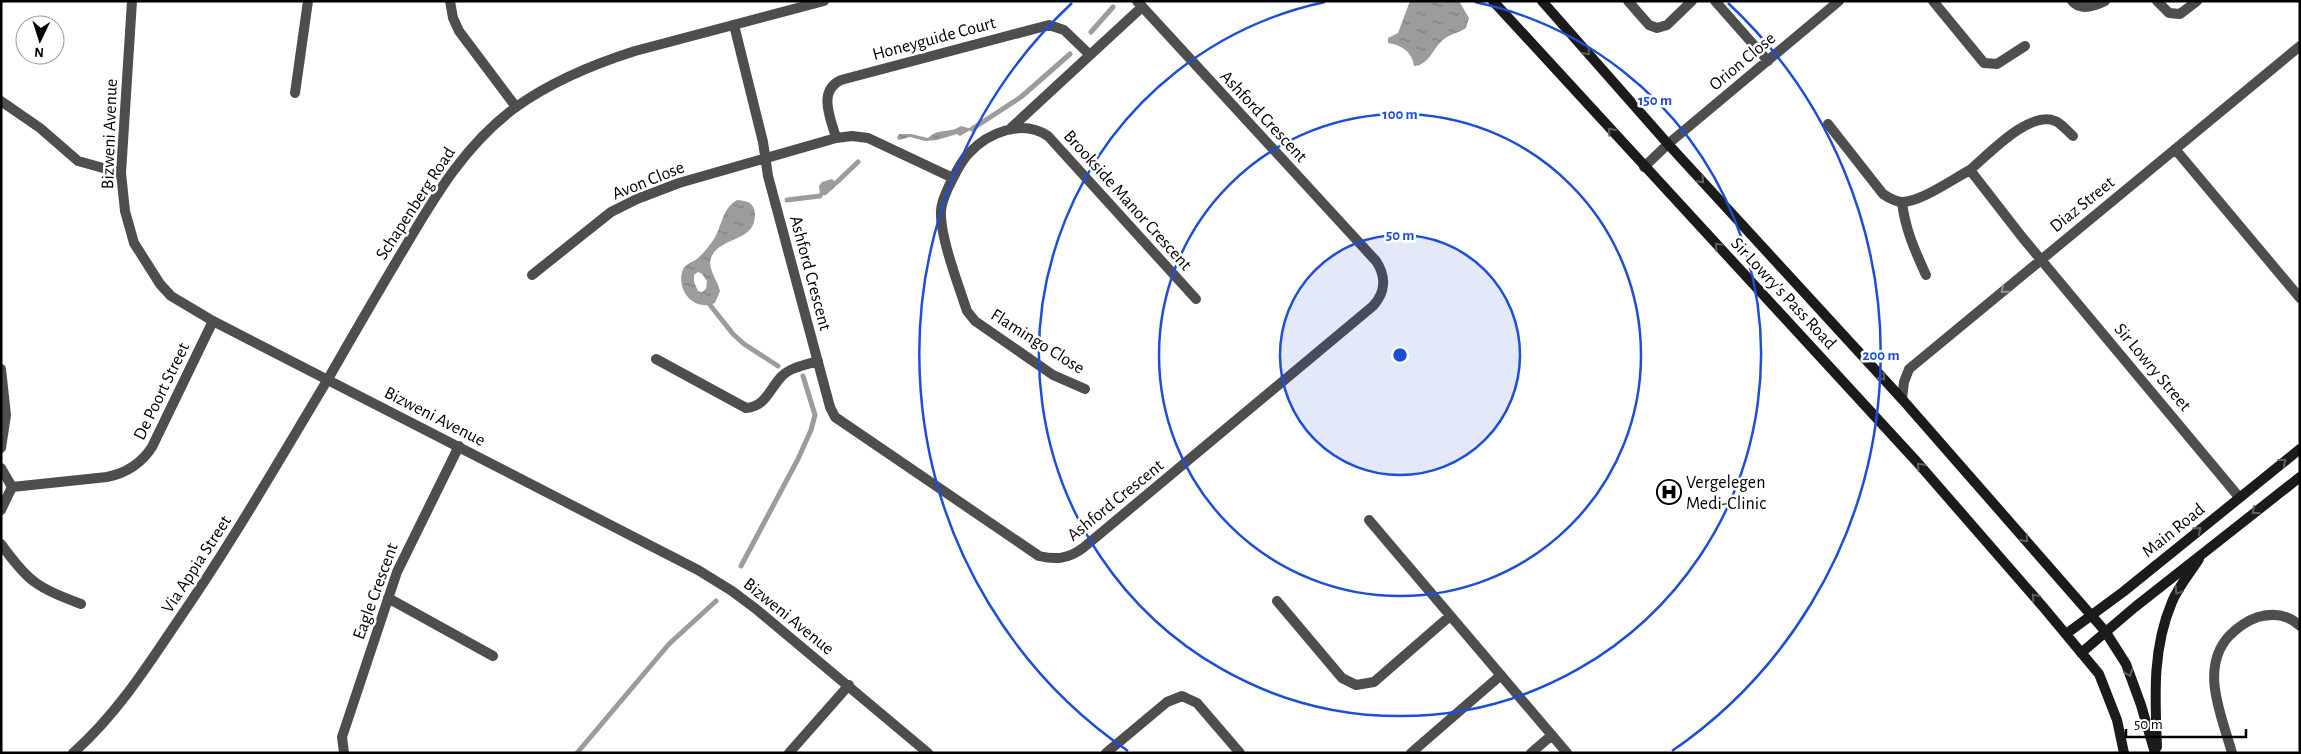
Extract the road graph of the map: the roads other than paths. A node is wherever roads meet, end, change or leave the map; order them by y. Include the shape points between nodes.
1 (132, 1) edge
2 (308, 1) edge
3 (450, 1) edge
4 (824, 1) edge
5 (1493, 1) edge
6 (1542, 1) edge
7 (1628, 1) edge
8 (1692, 1) edge
9 (1715, 1) edge
10 (1839, 1) edge
11 (1933, 1) edge
12 (2072, 1) edge
13 (2105, 1) edge
14 (2157, 1) edge
15 (2197, 1) edge
16 (1140, 4) edge
17 (734, 25) junction
18 (2025, 46) dead end
19 (2300, 46) edge
20 (1090, 55) junction
21 (1768, 61) junction
22 (295, 93) dead end
23 (1, 101) edge
24 (516, 107) junction
25 (1828, 124) dead end
26 (1011, 128) junction
27 (2073, 136) dead end
28 (836, 138) junction
29 (1668, 144) junction
30 (2175, 149) junction
31 (765, 159) junction
32 (1644, 167) junction
33 (1970, 170) junction
34 (121, 173) junction
35 (953, 178) junction
36 (1902, 202) junction
37 (2041, 258) junction
38 (532, 275) dead end
39 (1926, 275) dead end
40 (2300, 298) edge
41 (1196, 300) dead end
42 (213, 321) junction
43 (656, 358) dead end
44 (818, 360) junction
45 (1, 369) edge
46 (328, 379) junction
47 (1085, 389) dead end
48 (1902, 399) junction
49 (458, 446) junction
50 (1, 448) edge
51 (2300, 449) edge
52 (1, 468) edge
53 (2300, 477) edge
54 (12, 487) junction
55 (2239, 496) junction
56 (1, 510) edge
57 (1369, 520) dead end
58 (1, 544) edge
59 (2205, 550) junction
60 (388, 598) junction
61 (1277, 601) dead end
62 (81, 604) dead end
63 (1450, 616) junction
64 (2092, 616) junction
65 (2300, 626) edge
66 (2104, 631) junction
67 (2066, 634) junction
68 (2080, 653) junction
69 (493, 656) dead end
70 (1501, 675) junction
71 (849, 685) junction
72 (1552, 735) junction
73 (73, 753) edge
74 (344, 753) edge
75 (789, 753) edge
76 (928, 753) edge
77 (1106, 753) edge
78 (1240, 753) edge
79 (1411, 753) edge
80 (1531, 753) edge
81 (1567, 753) edge
82 (2124, 753) edge
83 (2156, 753) edge
84 (2232, 753) edge

1 - 34 street, Bizweni Avenue
2 - 22 street
3 - 24 street via 459,31
4 - 17 street, Schapenberg Road
32 -> 5 main road, Sir Lowry's Pass Road
6 -> 29 main road, Sir Lowry's Pass Road
7 - 8 street via 1649,25 1657,28 1667,25
9 - 21 street
10 - 21 street, Orion Close
11 - 18 street via 1984,62 1997,64
12 - 13 street via 2090,6
14 - 15 street via 2169,13 2180,14
16 - 20 street
16 - 44 street, Ashford Crescent via 1376,261 1384,280 1378,300 1083,548 1062,558 1038,556 835,417
17 - 24 street, Schapenberg Road via 606,61 539,92
17 - 31 street, Ashford Crescent
19 - 30 street, Diaz Street
20 - 26 street
20 - 28 street, Honeyguide Court via 1064,30 1049,25 841,80 831,86 827,96
21 - 29 street, Orion Close
23 - 34 street via 34,123 78,161
24 - 46 street, Schapenberg Road via 466,153 441,186
25 - 36 street via 1883,194
26 - 35 street via 970,152
26 - 41 street, Brookside Manor Crescent via 1027,128 1048,136
27 - 33 street via 2057,121 2035,120
28 - 31 street
28 - 35 street via 868,138
29 - 32 street, Orion Close
29 -> 48 main road, Sir Lowry's Pass Road
30 - 37 street, Diaz Street
30 - 40 street
31 - 38 street, Avon Close via 679,183 623,205
31 - 44 street, Ashford Crescent
67 -> 32 main road, Sir Lowry's Pass Road via 1917,462
33 - 36 street via 1916,200
33 - 37 street, Sir Lowry Street
34 - 42 street, Bizweni Avenue via 125,211 134,243 171,296
35 - 47 street, Flamingo Close via 945,195 941,216 967,311 975,321 1053,375
36 - 39 street via 1909,237
37 -> 48 street, Diaz Street via 1909,369
37 - 55 street, Sir Lowry Street
42 - 46 street, Bizweni Avenue
42 - 54 street, De Poort Street via 152,447 139,463 107,478
43 - 44 street via 746,408 761,404 781,376 790,370
45 - 50 street via 6,414
46 - 49 street, Bizweni Avenue
46 - 73 street, Via Appia Street via 245,517 164,642 111,713
48 -> 64 main road, Sir Lowry's Pass Road
49 - 60 street, Eagle Crescent via 415,532
49 - 71 street, Bizweni Avenue via 711,578 756,609
55 -> 51 main road, Main Road
52 - 54 street
53 -> 59 main road, Main Road
54 - 56 street
64 -> 55 main road, Main Road
57 - 63 street
58 - 62 street via 27,578 43,590
59 - 66 main road, Main Road
59 -> 83 main road via 2172,600 2158,645 2154,693
60 - 69 street
60 - 74 street, Eagle Crescent via 342,737
61 - 63 street via 1342,678 1356,686 1374,682
63 - 70 street
64 - 66 main road, Sir Lowry's Pass Road
64 - 67 main road, Main Road
65 - 84 street via 2283,615 2268,614 2236,629 2218,653 2213,673 2215,690
66 - 68 main road, Main Road
66 -> 83 main road via 2126,664
67 - 68 main road, Sir Lowry's Pass Road
68 - 82 main road via 2099,674
70 - 72 street
70 - 79 street
71 - 75 street
71 - 76 street, Bizweni Avenue
72 - 80 street
72 - 81 street
77 - 78 street via 1166,702 1182,696 1197,703

